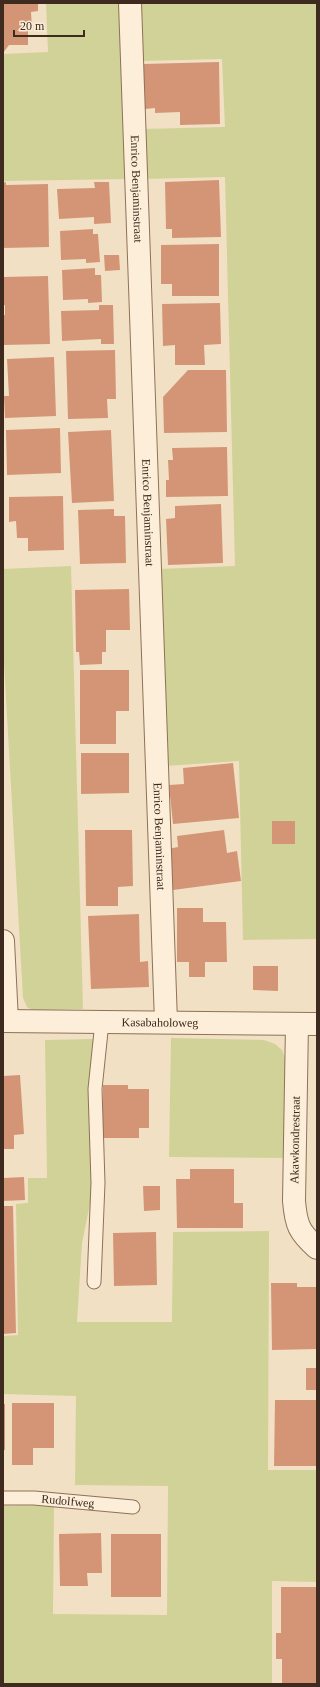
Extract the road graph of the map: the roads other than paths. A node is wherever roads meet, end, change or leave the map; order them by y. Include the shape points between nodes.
1 (130, 3) edge
2 (3, 941) edge
3 (5, 1021) edge
4 (102, 1022) junction
5 (166, 1022) junction
6 (307, 1024) edge
7 (317, 1248) edge
8 (94, 1282) dead end
9 (3, 1498) edge
10 (133, 1507) dead end

1 - 5 street, Enrico Benjaminstraat
2 - 3 street
3 - 4 street, Kasabaholoweg
4 - 5 street, Kasabaholoweg
4 - 8 lane via 96,1089 98,1183
5 - 6 street, Kasabaholoweg
6 - 7 street, Akawkondrestraat via 294,1201 296,1220 304,1236
9 - 10 lane, Rudolfweg via 34,1498

